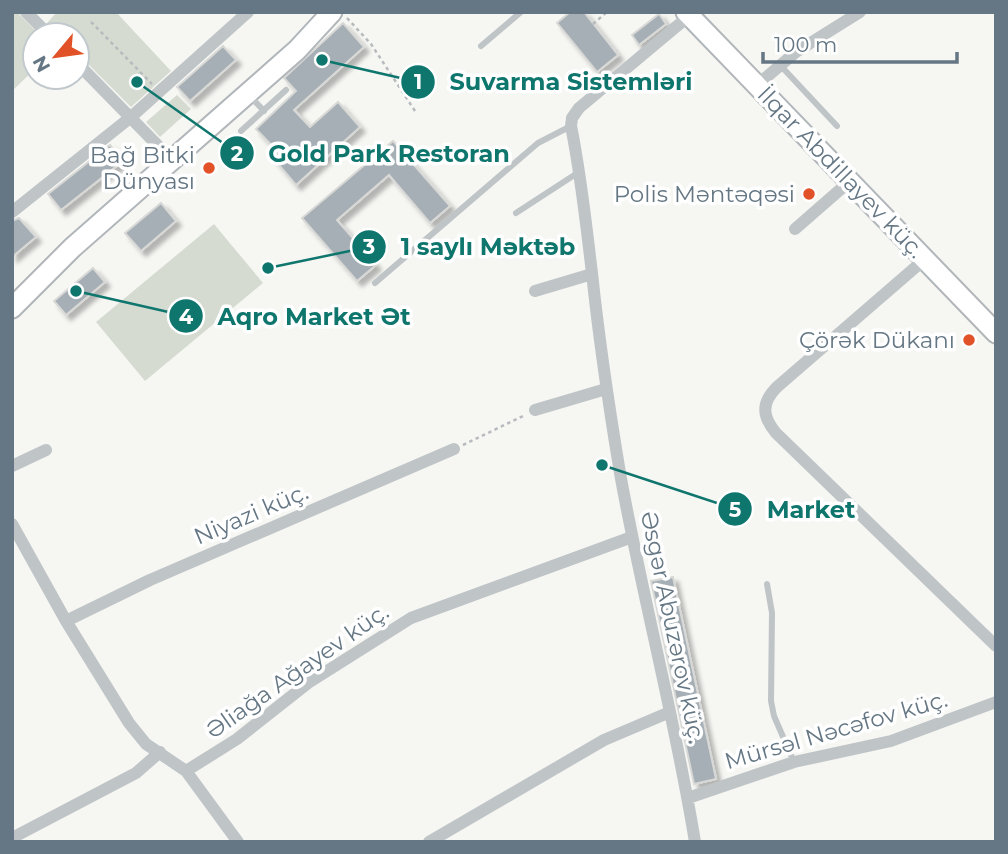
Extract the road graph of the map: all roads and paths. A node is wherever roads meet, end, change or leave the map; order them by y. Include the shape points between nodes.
1 (248, 12) edge
2 (317, 12) edge
3 (332, 12) edge
4 (342, 12) edge
5 (521, 12) edge
6 (607, 12) edge
7 (860, 12) edge
8 (688, 14) edge
9 (91, 22) dead end
10 (593, 23) dead end
11 (481, 46) dead end
12 (780, 65) junction
13 (91, 77) edge
14 (757, 85) junction
15 (286, 90) dead end
16 (159, 92) junction
17 (247, 93) junction
18 (264, 111) junction
19 (415, 111) dead end
20 (131, 117) junction
21 (571, 126) junction
22 (837, 126) dead end
23 (241, 131) dead end
24 (169, 156) junction
25 (580, 171) junction
26 (850, 181) junction
27 (12, 212) edge
28 (516, 213) dead end
29 (794, 229) dead end
30 (925, 259) junction
31 (592, 274) junction
32 (375, 282) dead end
33 (535, 291) dead end
34 (14, 299) edge
35 (996, 333) edge
36 (606, 389) junction
37 (534, 410) joint
38 (454, 449) joint
39 (46, 450) dead end
40 (12, 466) edge
41 (12, 524) edge
42 (632, 537) junction
43 (767, 584) dead end
44 (66, 621) junction
45 (996, 646) edge
46 (996, 702) edge
47 (670, 712) junction
48 (160, 752) junction
49 (793, 762) junction
50 (186, 771) junction
51 (688, 798) junction
52 (12, 838) edge
53 (692, 841) edge
54 (238, 842) edge
55 (429, 842) edge

1 - 16 street
2 - 24 main road
3 - 17 main road
4 - 19 path via 371,44
5 - 11 lane
6 - 10 path
7 - 12 street
8 - 14 main road, İlqar Abdillayev küç.
8 - 21 street via 579,108
9 - 16 path
12 - 14 street
12 - 22 lane
13 - 20 street
14 - 26 main road, İlqar Abdillayev küç.
15 - 18 lane
16 - 20 street
17 - 18 lane
17 - 24 main road
18 - 23 lane
20 - 24 street
20 - 27 street
21 - 25 street, Əsgər Abuzərov küç.
21 - 32 lane via 538,143
24 - 34 main road
25 - 28 lane
25 - 31 street, Əsgər Abuzərov küç.
26 - 29 street
26 - 30 main road, İlqar Abdillayev küç.
30 - 35 main road, İlqar Abdillayev küç.
30 - 45 street via 777,387 764,413 776,433
31 - 33 street
31 - 36 street, Əsgər Abuzərov küç.
36 - 37 street
36 - 42 street, Əsgər Abuzərov küç.
37 - 38 path
38 - 44 street, Niyazi küç.
39 - 40 street
41 - 44 street
42 - 47 street, Əsgər Abuzərov küç.
42 - 50 street, Əliağa Ağayev küç. via 411,618 308,683 237,739
43 - 49 lane via 772,613 771,701
44 - 48 street via 129,723 146,744
46 - 49 street, Mürsəl Nəcəfov küç. via 891,741
47 - 51 street, Əsgər Abuzərov küç.
47 - 55 street via 604,740
48 - 50 street
48 - 52 street via 136,773
49 - 51 street, Mürsəl Nəcəfov küç.
50 - 54 street
51 - 53 street, Əsgər Abuzərov küç.

